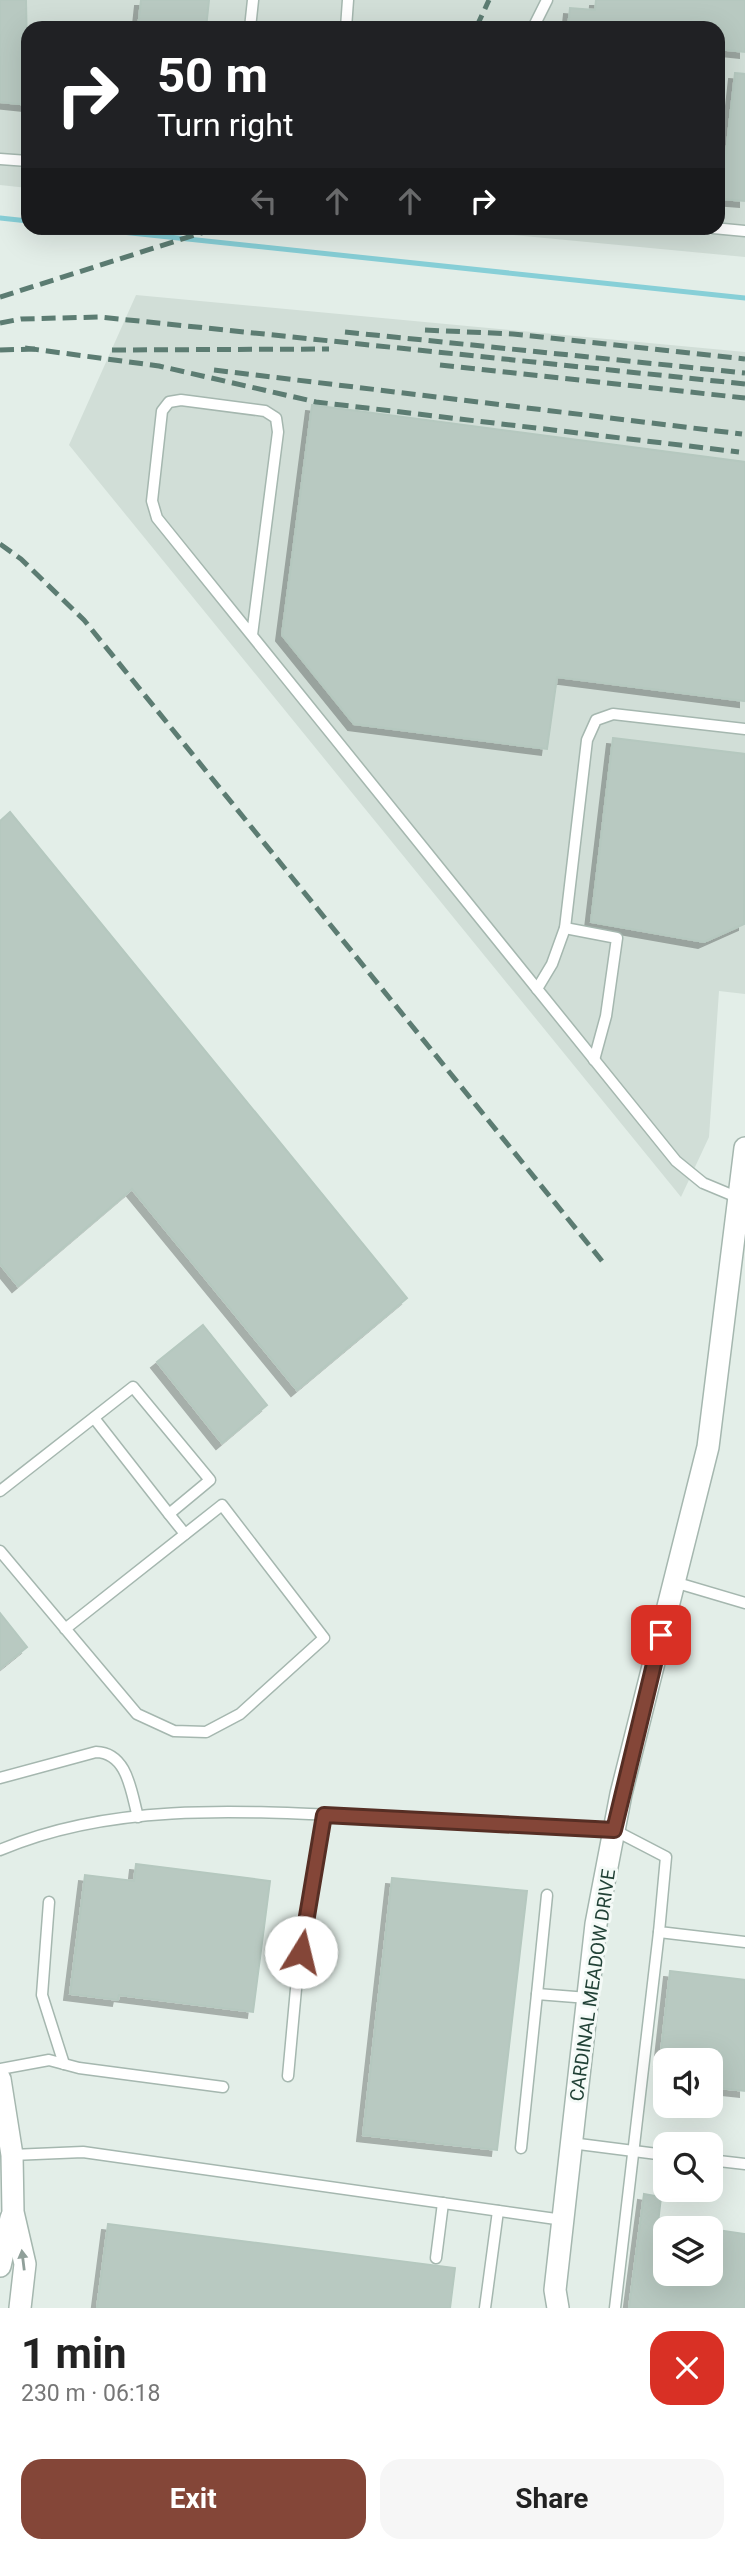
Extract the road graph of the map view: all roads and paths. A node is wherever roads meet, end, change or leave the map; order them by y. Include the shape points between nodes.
1 (253, 0) edge
2 (348, 0) edge
3 (547, 0) edge
4 (251, 21) edge
5 (346, 21) edge
6 (536, 21) edge
7 (0, 159) edge
8 (21, 161) edge
9 (725, 229) edge
10 (745, 231) edge
11 (252, 635) junction
12 (745, 729) edge
13 (565, 928) junction
14 (537, 989) junction
15 (594, 1060) junction
16 (745, 1148) edge
17 (739, 1198) junction
18 (94, 1418) junction
19 (0, 1491) edge
20 (169, 1514) junction
21 (185, 1534) junction
22 (0, 1551) edge
23 (674, 1582) junction
24 (745, 1603) edge
25 (65, 1629) junction
26 (0, 1778) edge
27 (324, 1815) junction
28 (138, 1817) junction
29 (614, 1830) junction
30 (0, 1850) edge
31 (547, 1895) dead end
32 (49, 1902) dead end
33 (659, 1932) junction
34 (745, 1942) edge
35 (537, 1994) junction
36 (588, 1998) junction
37 (64, 2064) junction
38 (0, 2069) edge
39 (288, 2076) dead end
40 (0, 2080) edge
41 (223, 2087) dead end
42 (571, 2143) junction
43 (521, 2148) dead end
44 (632, 2151) junction
45 (653, 2154) edge
46 (12, 2155) junction
47 (723, 2161) edge
48 (745, 2164) edge
49 (443, 2203) junction
50 (498, 2211) junction
51 (13, 2212) junction
52 (563, 2220) junction
53 (436, 2258) dead end
54 (0, 2266) edge
55 (553, 2302) edge
56 (20, 2308) edge
57 (485, 2308) edge
58 (615, 2308) edge

1 - 4 lane
2 - 5 lane
3 - 6 lane
7 - 8 lane
9 - 10 lane
11 - 11 lane via 157,518 152,501 162,411 169,402 265,411 276,418 278,432
11 - 14 lane
12 - 13 lane via 613,714 596,720 587,740
13 - 14 lane
13 - 15 lane via 617,938 607,1016
14 - 15 lane
15 - 17 lane via 676,1161 703,1183
16 - 17 street, CARDINAL MEADOW DRIVE
17 - 23 street, CARDINAL MEADOW DRIVE via 708,1447
18 - 19 lane
18 - 20 lane
18 - 20 lane via 133,1387 210,1480
20 - 21 lane
21 - 25 lane
21 - 25 lane via 222,1505 324,1638 240,1714 206,1732 174,1731 137,1714
22 - 25 lane
23 - 24 lane
23 - 29 street, CARDINAL MEADOW DRIVE
26 - 28 lane via 107,1752 125,1772
27 - 28 lane via 205,1811
27 - 29 lane
27 - 39 lane via 297,1978
28 - 30 lane via 22,1840
29 - 33 lane via 666,1857
29 - 36 street, CARDINAL MEADOW DRIVE
31 - 35 lane
32 - 37 lane via 42,1995
33 - 34 lane
33 - 44 lane
35 - 36 lane
35 - 43 lane
36 - 42 street, CARDINAL MEADOW DRIVE
37 - 38 lane via 49,2060
37 - 41 lane
40 - 46 street
42 - 44 lane
42 - 52 street, CARDINAL MEADOW DRIVE
44 - 45 lane
44 - 58 lane
46 - 49 lane via 83,2152
46 - 51 street
47 - 48 lane
49 - 50 lane
49 - 53 lane
50 - 52 lane
50 - 57 lane
51 - 54 street
56 -> 51 street via 25,2264
52 - 55 street, CARDINAL MEADOW DRIVE

